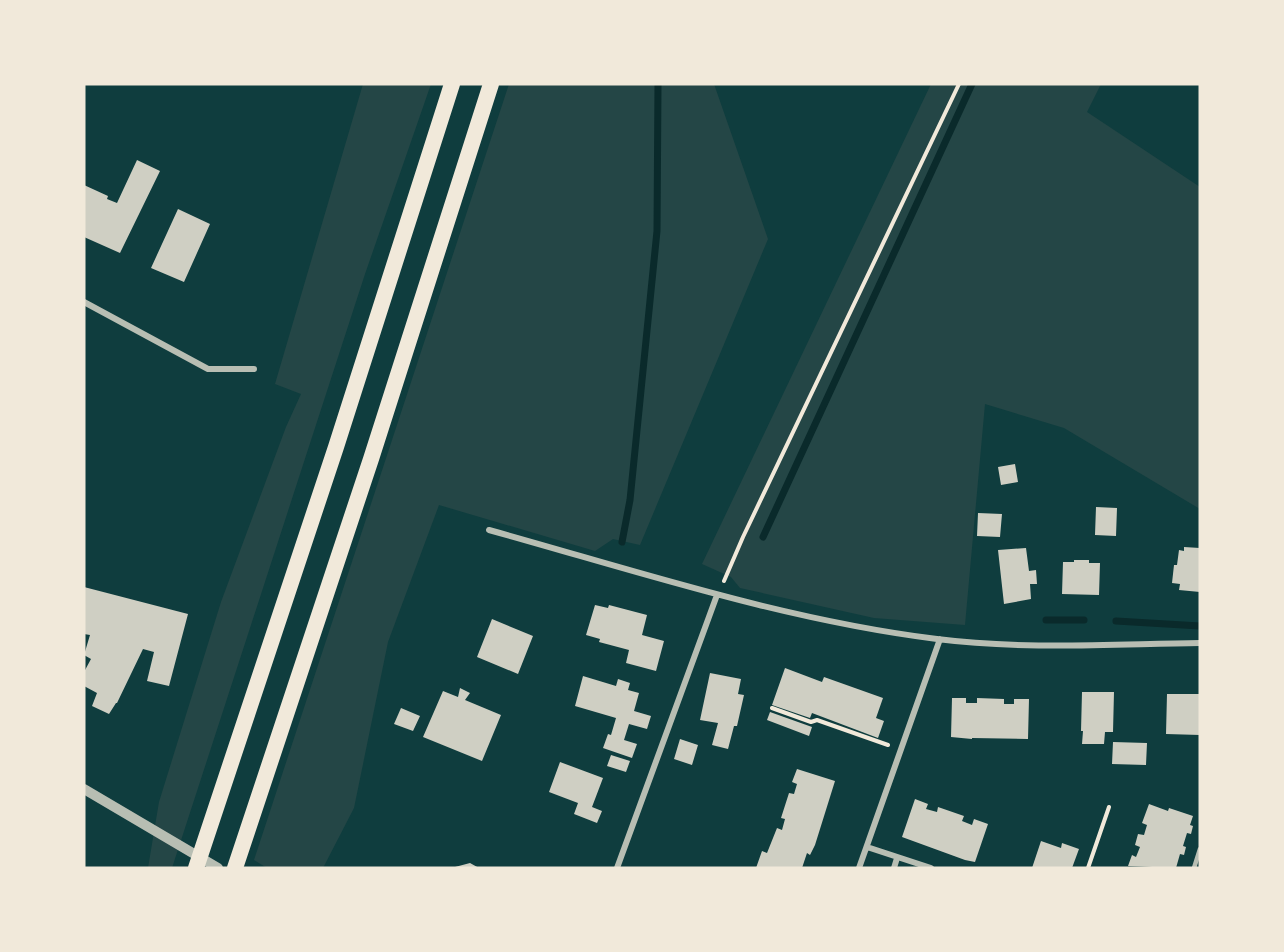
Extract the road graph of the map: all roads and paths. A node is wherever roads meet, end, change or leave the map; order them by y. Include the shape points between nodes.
1 (452, 84) edge
2 (491, 84) edge
3 (959, 84) edge
4 (84, 302) edge
5 (254, 369) dead end
6 (489, 530) dead end
7 (717, 595) junction
8 (940, 639) junction
9 (1200, 643) edge
10 (772, 708) dead end
11 (902, 750) junction
12 (84, 789) edge
13 (1109, 807) dead end
14 (867, 847) junction
15 (1200, 849) edge
16 (897, 858) junction
17 (196, 868) edge
18 (218, 868) edge
19 (235, 868) edge
20 (617, 868) edge
21 (859, 868) edge
22 (894, 868) edge
23 (930, 868) edge
24 (1088, 868) edge
25 (1194, 868) edge

1 - 17 highway
2 - 19 highway
3 - 7 path
4 - 5 street via 208,369
6 - 7 street
7 - 8 street via 865,628
7 - 20 street
8 - 9 street via 1011,644
8 - 11 street
10 - 11 path
11 - 14 street
12 - 18 street
13 - 24 path
14 - 16 street
14 - 21 street
15 - 25 lane
16 - 22 street
16 - 23 street

